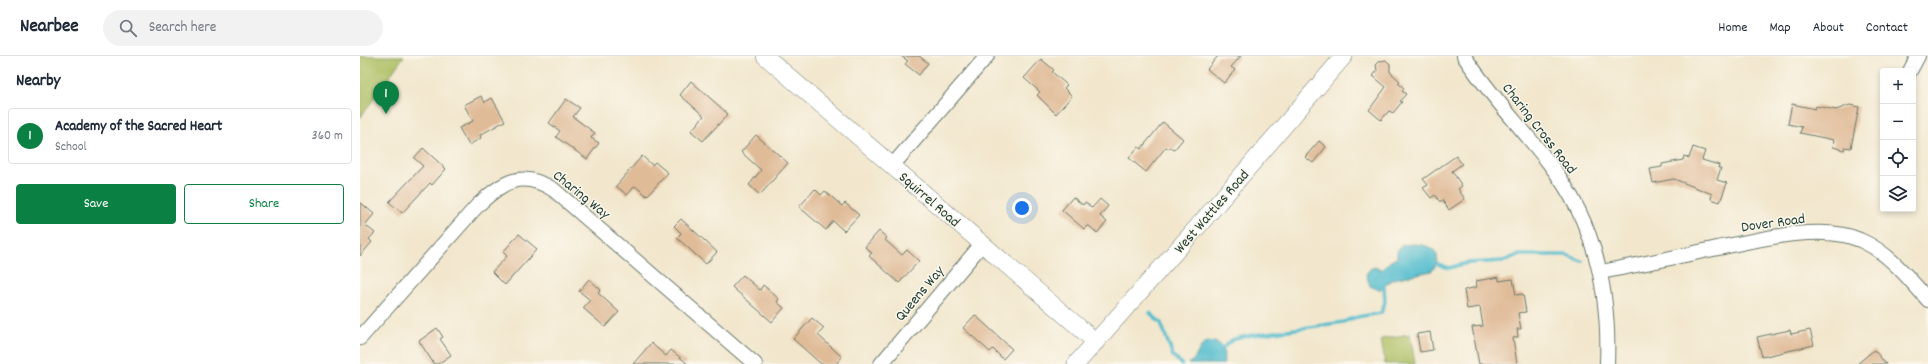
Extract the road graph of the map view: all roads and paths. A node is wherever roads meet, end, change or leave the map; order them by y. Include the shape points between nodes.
1 (765, 56) edge
2 (987, 56) edge
3 (1344, 56) edge
4 (1464, 56) edge
5 (1918, 56) edge
6 (1912, 68) edge
7 (892, 166) junction
8 (982, 244) junction
9 (1601, 272) junction
10 (1928, 300) edge
11 (360, 338) edge
12 (1096, 342) junction
13 (755, 364) edge
14 (881, 364) edge
15 (1076, 364) edge
16 (1607, 364) edge

1 - 7 street, Squirrel Road
2 - 7 street
3 - 12 street, West Wattles Road
4 - 9 street, Charing Cross Road via 1562,181 1584,224
5 - 6 street
7 - 8 street, Squirrel Road
8 - 12 street, Squirrel Road
8 - 14 street, Queens Way
9 - 10 street, Dover Road via 1759,240 1802,234 1838,233 1860,240 1876,249 1905,274
9 - 16 street, Charing Cross Road via 1607,317
11 - 13 street, Charing Way via 493,191 519,179 531,179 554,190
12 - 15 street, West Wattles Road

